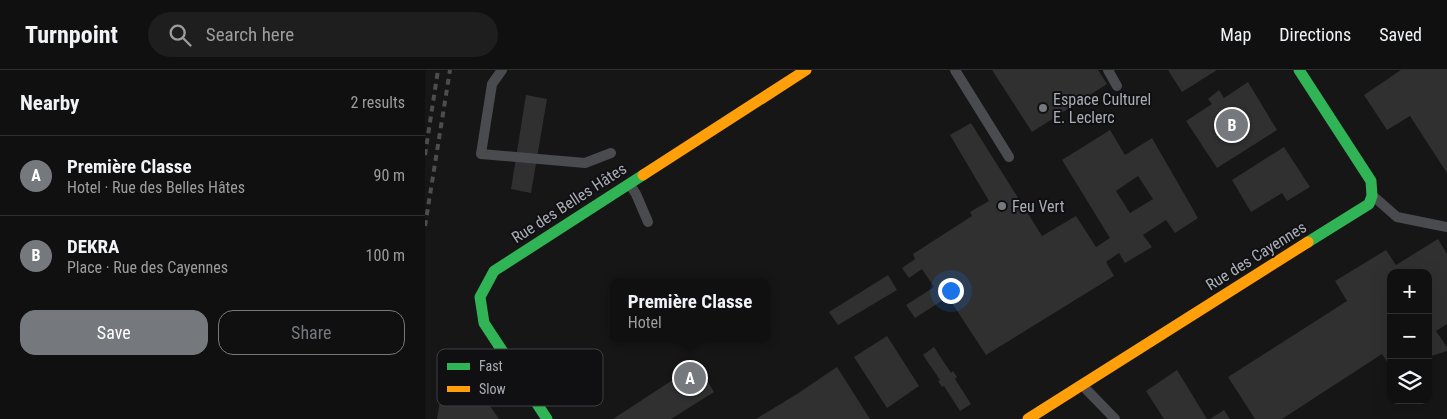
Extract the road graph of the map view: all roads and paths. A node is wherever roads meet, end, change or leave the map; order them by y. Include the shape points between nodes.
1 (502, 70) edge
2 (806, 70) edge
3 (955, 70) edge
4 (1108, 70) edge
5 (1299, 70) edge
6 (1117, 86) dead end
7 (611, 153) dead end
8 (1009, 157) dead end
9 (629, 184) junction
10 (1372, 196) junction
11 (648, 222) dead end
12 (1447, 226) edge
13 (501, 349) edge
14 (1083, 385) junction
15 (538, 406) edge
16 (547, 419) edge
17 (1028, 419) edge
18 (1115, 419) edge

1 - 7 lane via 492,84 481,154 585,162
2 - 9 street, Rue des Belles Hâtes
3 - 8 lane
4 - 6 lane
5 - 10 street via 1371,181
9 - 11 lane
9 - 13 street, Rue des Belles Hâtes via 494,270 481,297 484,323
10 - 12 lane via 1397,217
10 - 14 street, Rue des Cayennes via 1369,204
14 - 17 street, Rue des Cayennes
14 - 18 lane
15 - 16 street, Rue des Belles Hâtes

